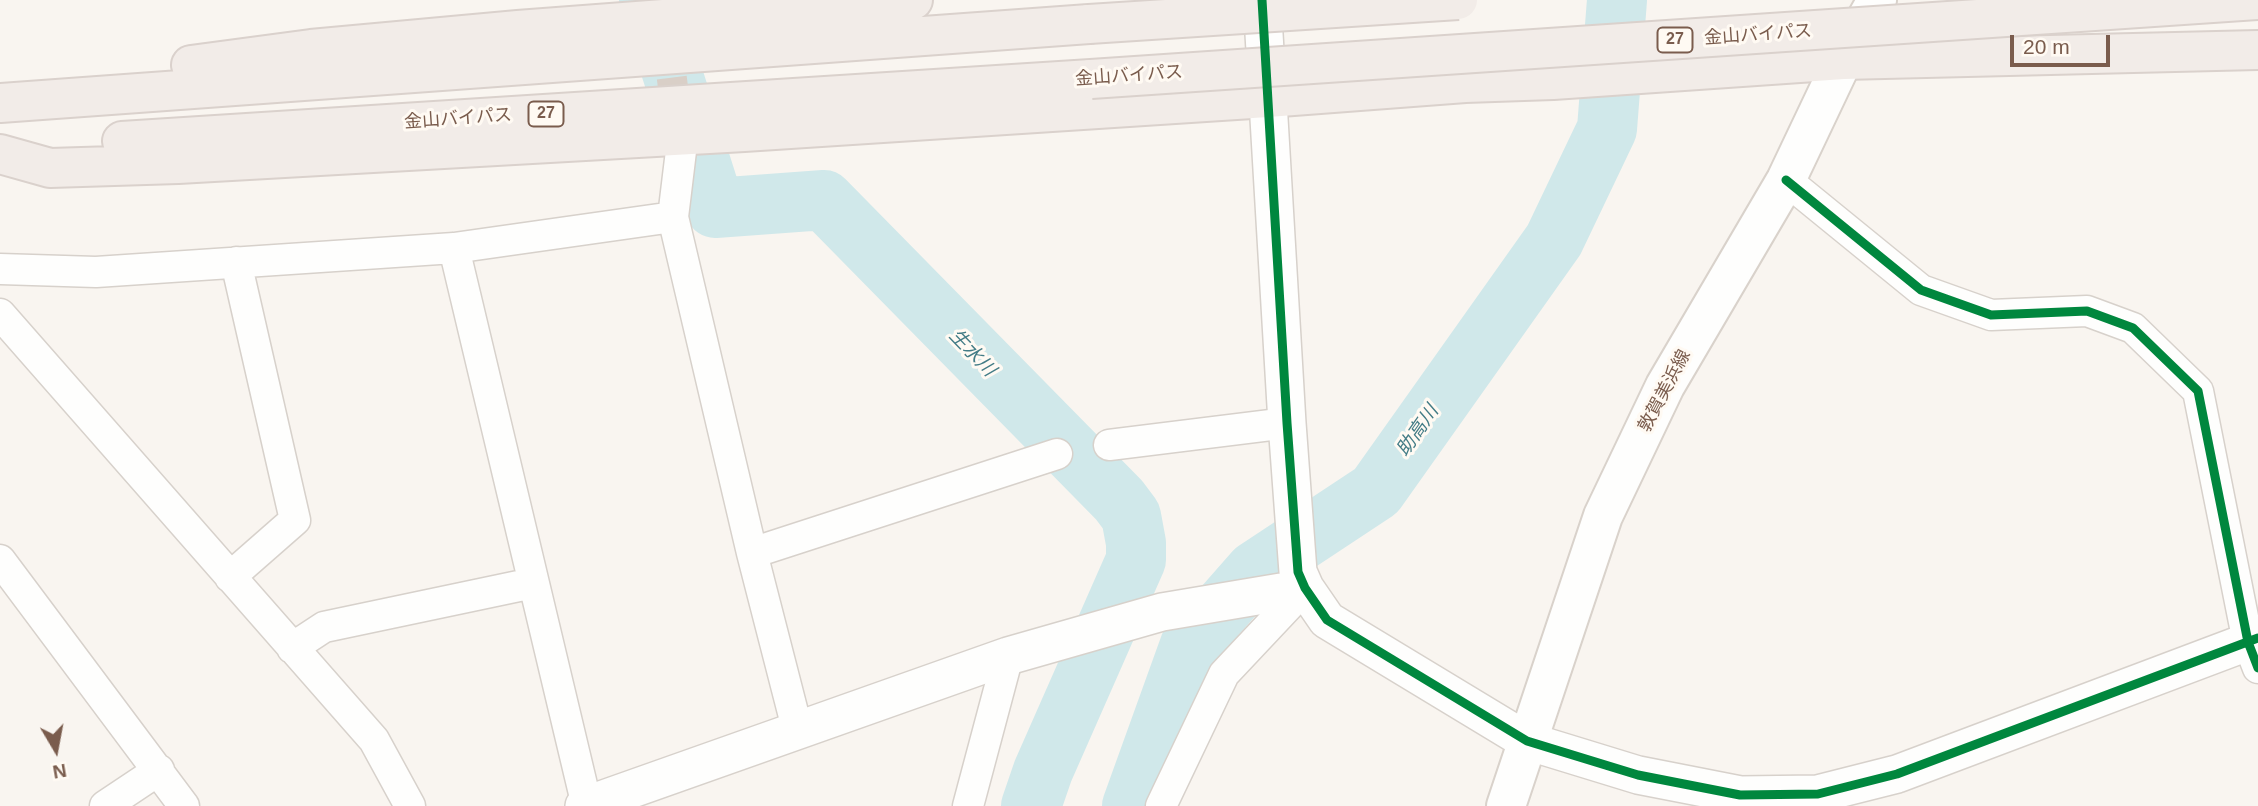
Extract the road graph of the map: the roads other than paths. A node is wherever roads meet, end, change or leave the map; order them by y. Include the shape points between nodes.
1 (913, 0) edge
2 (1262, 0) edge
3 (1458, 0) edge
4 (1877, 0) edge
5 (2258, 0) edge
6 (2258, 50) edge
7 (1843, 61) junction
8 (1267, 98) junction
9 (0, 102) edge
10 (0, 148) edge
11 (681, 150) tunnel mouth
12 (0, 154) edge
13 (1786, 180) junction
14 (673, 217) junction
15 (454, 248) junction
16 (236, 262) junction
17 (0, 269) edge
18 (0, 314) edge
19 (1287, 423) junction
20 (1109, 444) dead end
21 (1058, 454) dead end
22 (752, 553) junction
23 (0, 560) edge
24 (230, 577) junction
25 (1301, 580) junction
26 (533, 583) junction
27 (292, 648) junction
28 (2255, 649) edge
29 (1009, 656) junction
30 (798, 732) junction
31 (1527, 741) junction
32 (159, 770) junction
33 (104, 806) edge
34 (184, 806) edge
35 (410, 806) edge
36 (586, 806) edge
37 (968, 806) edge
38 (1161, 806) edge
39 (1506, 806) edge

1 - 9 highway via 311,49 116,75
2 - 8 street
3 - 9 highway, bridge
4 - 7 main road, 敦賀美浜線
5 - 10 highway, 金山バイパス / 27, bridge
6 - 7 highway
7 - 8 highway
7 - 13 main road, 敦賀美浜線
8 - 12 highway via 178,164 50,168
8 - 19 street
11 - 14 street
13 - 28 street via 1921,290 1991,315 2087,311 2133,328 2198,391
13 - 31 main road, 敦賀美浜線 via 1665,386 1603,516
14 - 15 street
14 - 22 street
15 - 16 street
15 - 26 street
16 - 17 street via 96,272
16 - 24 street via 295,520
18 - 24 street
19 - 20 street
19 - 25 street
21 - 22 street
22 - 30 street
23 - 32 street
24 - 27 street
25 - 29 street via 1162,612
25 - 31 street via 1326,620
25 - 38 street via 1224,674
26 - 27 street via 324,626
26 - 36 street
27 - 35 street via 374,740
28 - 31 street via 1897,774 1818,794 1740,795 1638,775
29 - 30 street
29 - 37 street
30 - 36 street
31 - 39 main road, 敦賀美浜線
32 - 33 street
32 - 34 street

